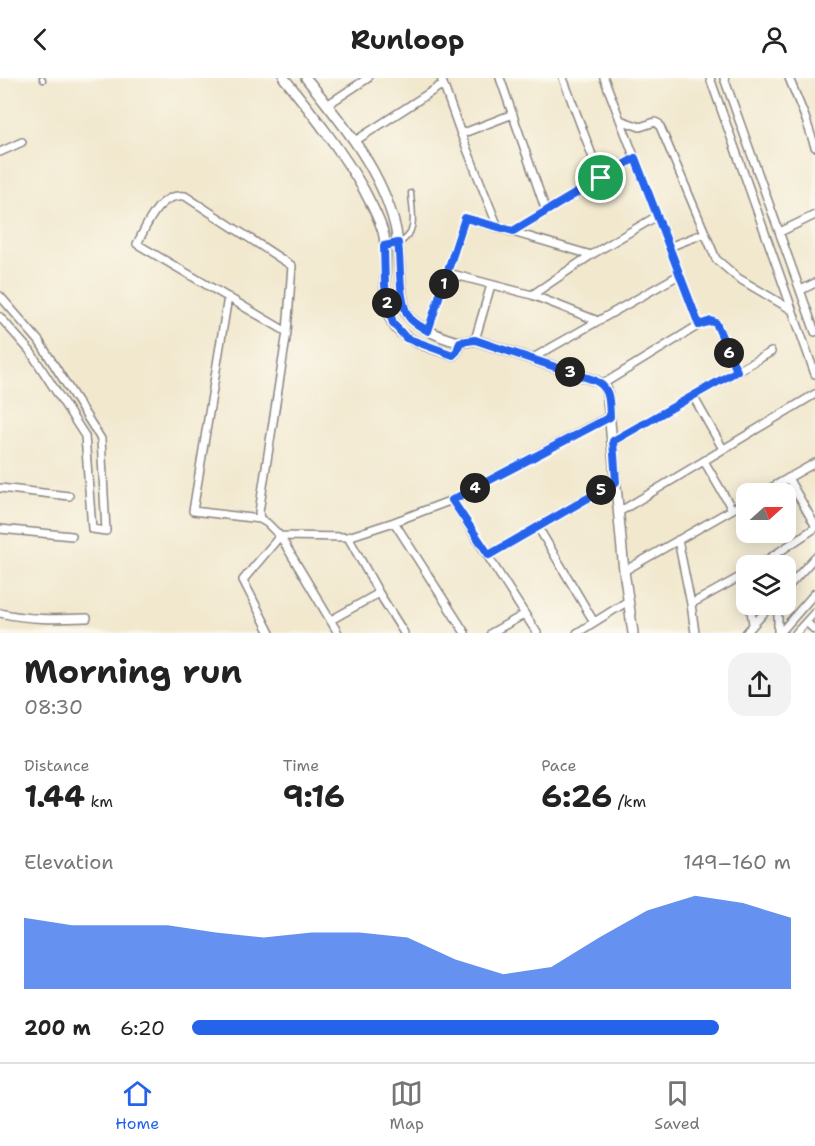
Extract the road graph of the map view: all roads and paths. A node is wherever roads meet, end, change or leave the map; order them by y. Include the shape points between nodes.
1 (284, 78) edge
2 (306, 78) edge
3 (368, 78) edge
4 (500, 78) edge
5 (562, 78) edge
6 (604, 78) edge
7 (710, 78) edge
8 (724, 78) edge
9 (789, 78) edge
10 (442, 81) edge
11 (327, 105) junction
12 (513, 114) junction
13 (620, 120) junction
14 (461, 134) junction
15 (355, 141) junction
16 (22, 142) dead end
17 (815, 147) edge
18 (0, 152) edge
19 (635, 158) junction
20 (754, 161) junction
21 (741, 166) junction
22 (601, 178) junction
23 (411, 193) dead end
24 (546, 211) junction
25 (815, 215) edge
26 (657, 216) junction
27 (498, 227) junction
28 (513, 231) junction
29 (780, 232) junction
30 (705, 233) junction
31 (398, 243) junction
32 (384, 246) junction
33 (669, 247) junction
34 (591, 255) junction
35 (448, 273) junction
36 (680, 275) junction
37 (815, 283) edge
38 (491, 285) junction
39 (801, 290) junction
40 (532, 295) junction
41 (0, 296) edge
42 (228, 297) junction
43 (792, 310) junction
44 (0, 316) edge
45 (598, 321) junction
46 (699, 325) junction
47 (428, 331) junction
48 (287, 332) junction
49 (815, 332) edge
50 (475, 340) junction
51 (460, 342) junction
52 (771, 352) dead end
53 (531, 359) junction
54 (737, 371) junction
55 (815, 374) edge
56 (603, 384) junction
57 (815, 394) edge
58 (693, 396) junction
59 (610, 417) junction
60 (613, 441) junction
61 (723, 449) junction
62 (704, 461) junction
63 (815, 463) edge
64 (788, 478) junction
65 (616, 482) junction
66 (779, 483) edge
67 (0, 488) edge
68 (69, 496) dead end
69 (452, 500) junction
70 (736, 507) edge
71 (732, 509) junction
72 (619, 512) junction
73 (260, 519) junction
74 (394, 522) junction
75 (538, 526) junction
76 (815, 526) edge
77 (0, 529) edge
78 (72, 536) dead end
79 (280, 536) junction
80 (348, 537) junction
81 (678, 540) junction
82 (489, 555) junction
83 (774, 555) edge
84 (815, 557) edge
85 (624, 571) junction
86 (796, 578) edge
87 (736, 579) edge
88 (379, 593) junction
89 (815, 593) edge
90 (628, 601) junction
91 (691, 604) junction
92 (815, 612) edge
93 (0, 613) edge
94 (525, 614) junction
95 (752, 615) edge
96 (762, 615) edge
97 (778, 615) edge
98 (87, 618) dead end
99 (331, 620) junction
100 (594, 622) junction
101 (806, 622) junction
102 (753, 624) junction
103 (815, 630) edge
104 (268, 632) edge
105 (338, 633) edge
106 (404, 633) edge
107 (465, 633) edge
108 (491, 633) edge
109 (537, 633) edge
110 (577, 633) edge
111 (633, 633) edge
112 (695, 633) edge
113 (746, 633) edge
114 (779, 633) edge
115 (796, 633) edge

1 - 32 street via 349,164 371,204
2 - 11 street
3 - 11 street
4 - 12 street
5 - 22 street
6 - 13 street
7 - 21 street
8 - 20 street
9 - 17 street
10 - 14 street
10 - 15 street
11 - 15 street
12 - 14 street
12 - 24 street
13 - 19 street
13 - 30 street via 640,127 659,124
14 - 27 street
15 - 31 street via 380,182
16 - 18 street
19 - 22 street
19 - 26 street
20 - 21 street
20 - 29 street
21 - 43 street
22 - 24 street
23 - 31 lane via 411,234
24 - 28 street
25 - 29 street
26 - 33 street
26 - 34 street
27 - 28 street
27 - 35 street via 465,218
28 - 34 street
29 - 39 street
30 - 33 street
30 - 43 street via 723,268
31 - 32 street
31 - 47 street via 405,311
32 - 51 street via 387,304 393,323 406,338 453,355
33 - 36 street
34 - 40 street
35 - 38 street
35 - 47 street
36 - 45 street
36 - 46 street
37 - 39 street
38 - 40 street
38 - 50 street
39 - 49 street
40 - 45 street
41 - 44 street via 39,340 101,439 106,531 92,530 85,436 30,351
42 - 48 street
42 - 48 street via 137,244 164,201 185,196 292,266
42 - 73 street via 193,511
43 - 55 street
45 - 53 street
46 - 54 street via 716,323
46 - 56 street
47 - 51 street
48 - 73 street
50 - 51 street
50 - 53 street
52 - 54 street
53 - 56 street
54 - 58 street
56 - 59 street
57 - 61 street
58 - 60 street
58 - 61 street
59 - 60 street
59 - 69 street
60 - 65 street
61 - 62 street
62 - 71 street
62 - 72 street
63 - 64 street
64 - 66 street
64 - 76 street
65 - 72 street
65 - 75 street
67 - 68 street
69 - 74 street
69 - 82 street
70 - 71 street
71 - 81 street
72 - 85 street
73 - 79 street
74 - 80 street
74 - 107 street
75 - 82 street
75 - 100 street
76 - 83 street
77 - 78 street
79 - 80 street
79 - 99 street
79 - 104 street via 243,580
80 - 88 street
81 - 85 street
81 - 91 street
82 - 94 street
84 - 86 street
85 - 90 street
87 - 91 street
88 - 99 street
88 - 106 street
89 - 114 street
90 - 100 street
90 - 111 street
91 - 112 street
92 - 101 street
93 - 98 street via 43,620
94 - 108 street
94 - 109 street
95 - 102 street
96 - 102 street
97 - 114 street
99 - 105 street
100 - 110 street
101 - 103 street
101 - 115 street
102 - 113 street

